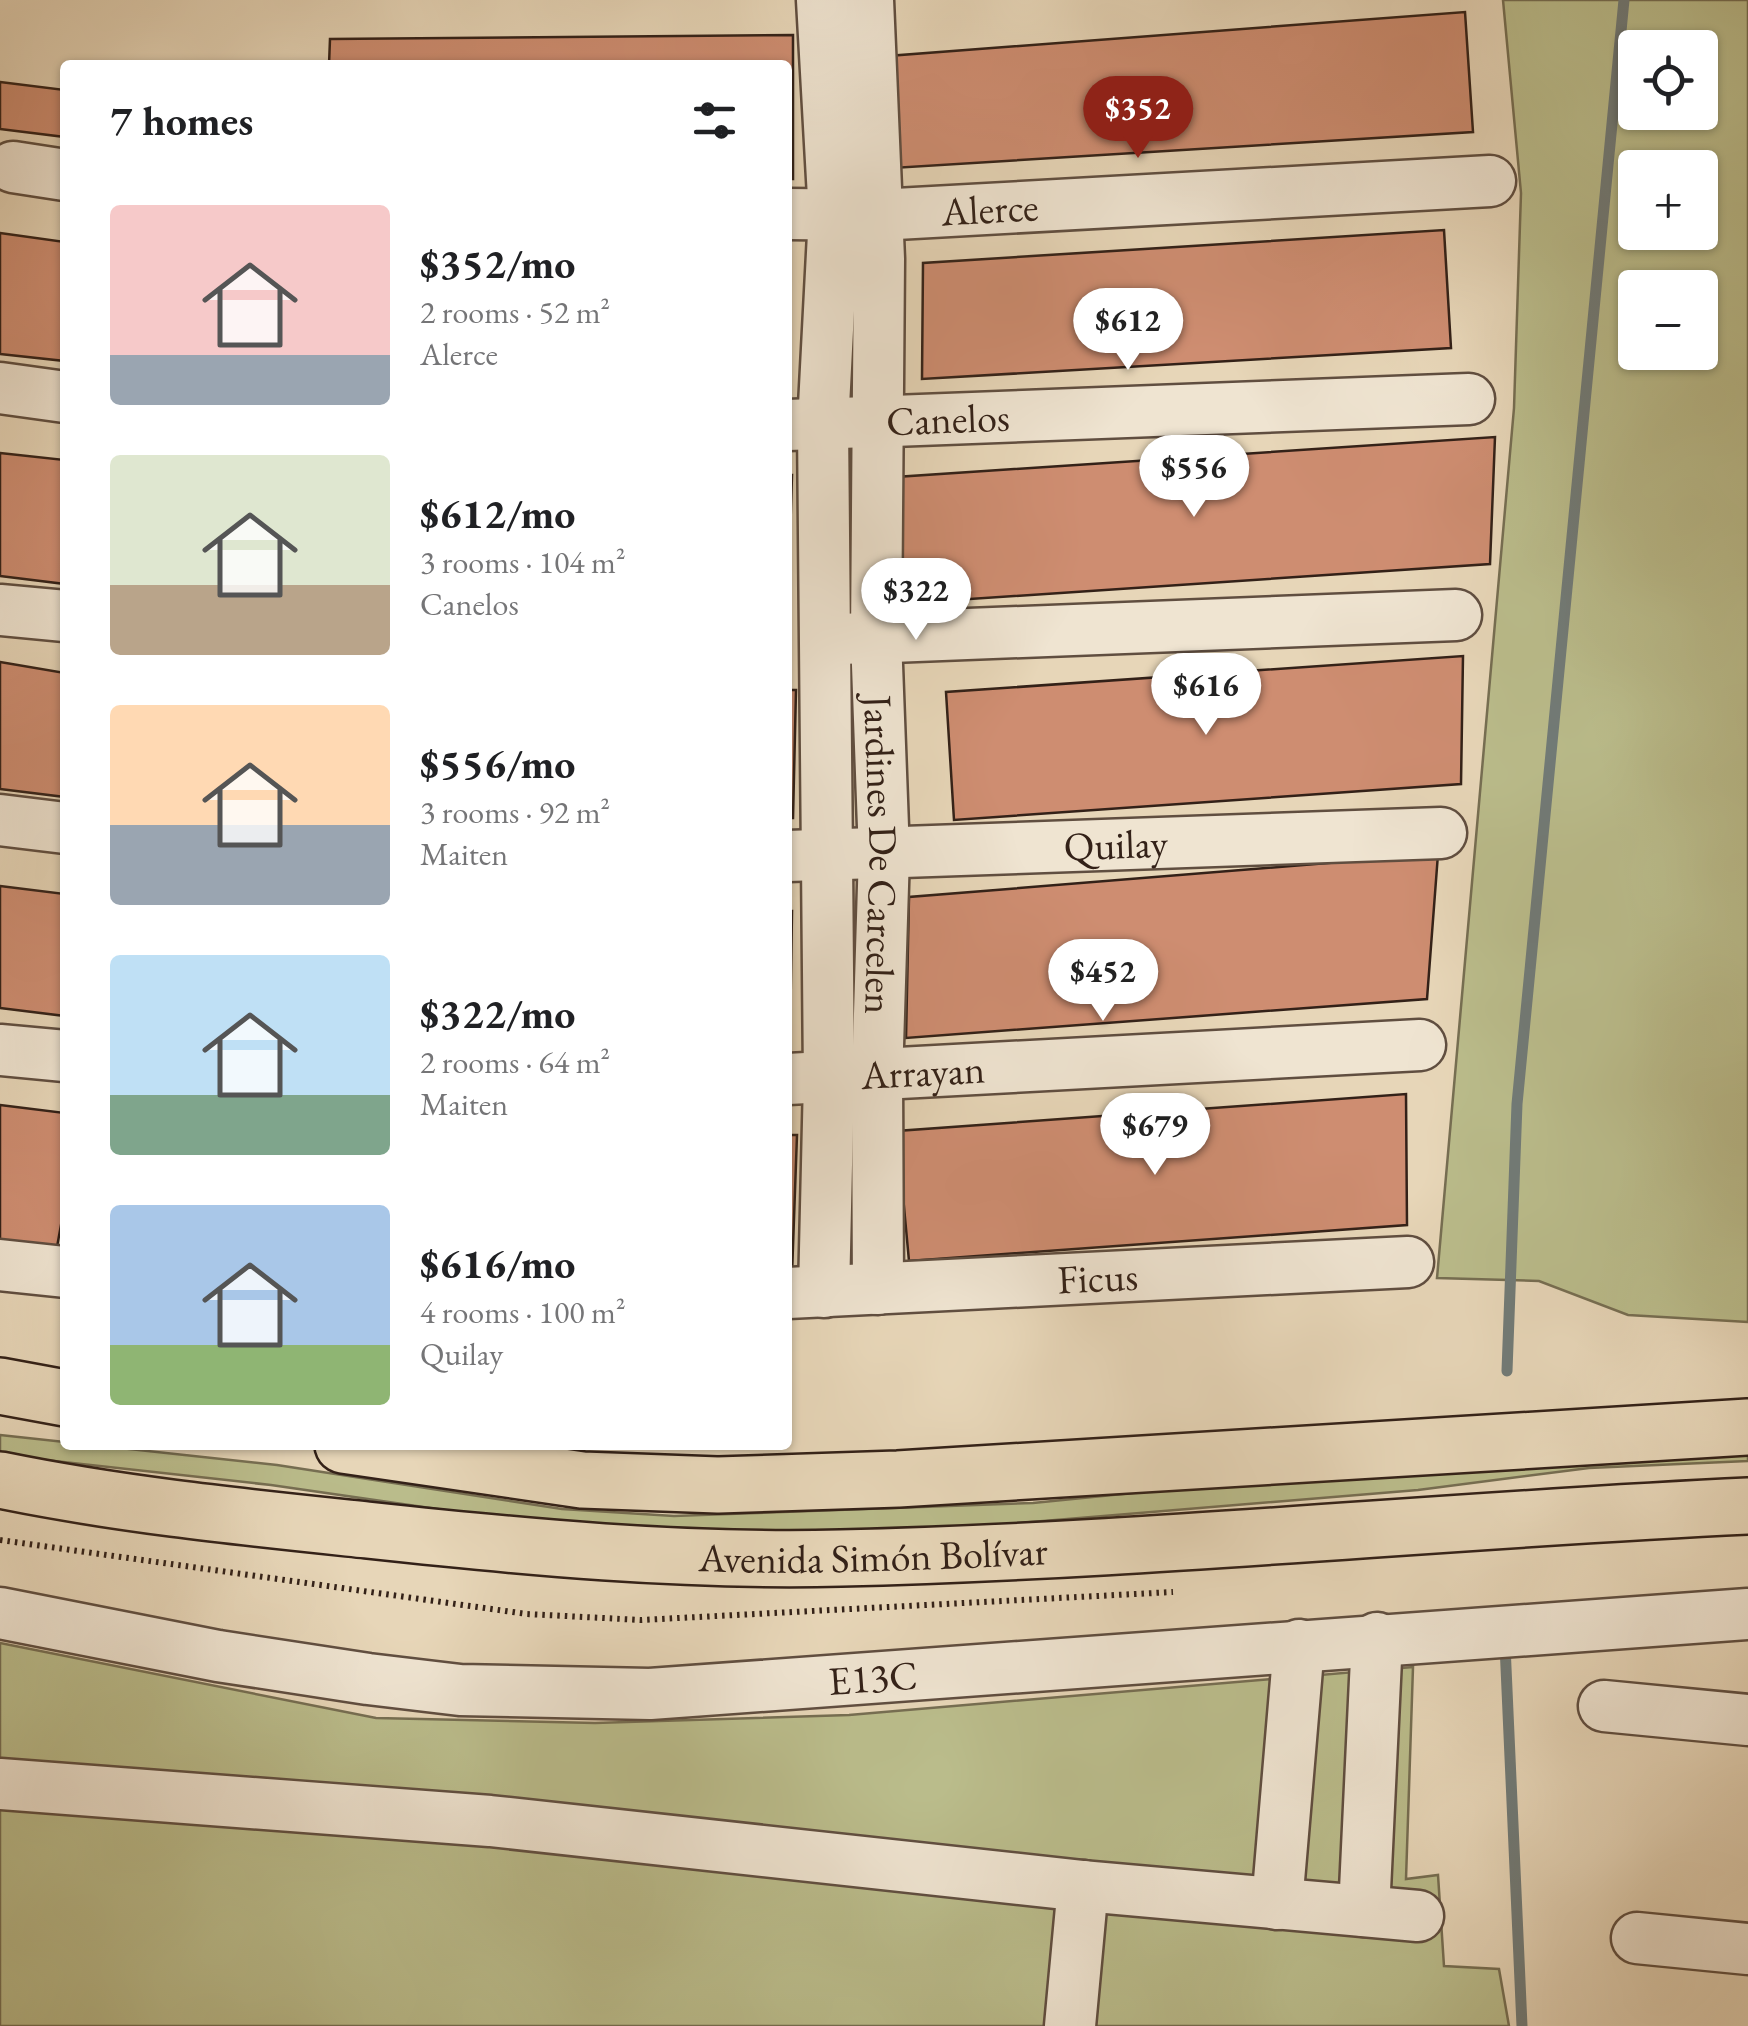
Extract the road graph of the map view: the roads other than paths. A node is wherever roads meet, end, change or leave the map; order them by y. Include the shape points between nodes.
1 (822, 0) edge
2 (868, 0) edge
3 (13, 167) dead end
4 (60, 174) edge
5 (1490, 182) dead end
6 (833, 215) edge
7 (0, 388) edge
8 (60, 396) edge
9 (1469, 399) dead end
10 (878, 424) junction
11 (806, 425) edge
12 (0, 610) edge
13 (60, 616) edge
14 (1456, 616) dead end
15 (876, 638) junction
16 (805, 640) edge
17 (0, 820) edge
18 (60, 827) edge
19 (1441, 833) dead end
20 (884, 854) junction
21 (808, 856) edge
22 (1420, 1046) dead end
23 (0, 1050) edge
24 (60, 1056) edge
25 (831, 1079) edge
26 (1408, 1262) dead end
27 (0, 1265) edge
28 (60, 1271) edge
29 (878, 1289) junction
30 (806, 1292) edge
31 (0, 1386) edge
32 (60, 1397) edge
33 (1748, 1427) edge
34 (378, 1450) edge
35 (0, 1480) edge
36 (1748, 1506) edge
37 (0, 1612) edge
38 (1748, 1614) edge
39 (1377, 1638) junction
40 (1298, 1644) junction
41 (1604, 1706) dead end
42 (1748, 1720) edge
43 (0, 1784) edge
44 (1083, 1886) junction
45 (1276, 1904) junction
46 (1364, 1911) junction
47 (1418, 1916) dead end
48 (1637, 1938) dead end
49 (1748, 1949) edge
50 (1070, 2026) edge

1 - 6 street, Jardines De Carcelen
2 - 6 street, Jardines De Carcelen
3 - 4 street
5 - 6 street, Alerce
6 - 10 street, Jardines De Carcelen
6 - 11 street, Jardines De Carcelen
7 - 8 street
9 - 10 street, Canelos
10 - 11 street, Canelos
10 - 15 street, Jardines De Carcelen
11 - 16 street, Jardines De Carcelen
12 - 13 street
14 - 15 street
15 - 16 street
15 - 20 street, Jardines De Carcelen
16 - 21 street, Jardines De Carcelen
17 - 18 street
19 - 20 street, Quilay
20 - 21 street, Quilay
20 - 25 street, Jardines De Carcelen
21 - 25 street, Jardines De Carcelen
22 - 25 street, Arrayan
23 - 24 street
25 - 29 street, Jardines De Carcelen
25 - 30 street, Jardines De Carcelen
26 - 29 street, Ficus
27 - 28 street
29 - 30 street, Ficus
31 - 32 highway
33 - 34 highway, Avenida Simón Bolívar via 718,1485 582,1480
35 - 36 highway, Avenida Simón Bolívar via 112,1502 529,1548 818,1558 1128,1548
37 - 40 street, E13C via 218,1656 479,1690 752,1690
38 - 39 street, E13C
39 - 40 street, E13C
39 - 46 street
40 - 45 street
41 - 42 street
43 - 44 street via 490,1822
44 - 45 street
44 - 50 street
45 - 46 street
46 - 47 street
48 - 49 street

